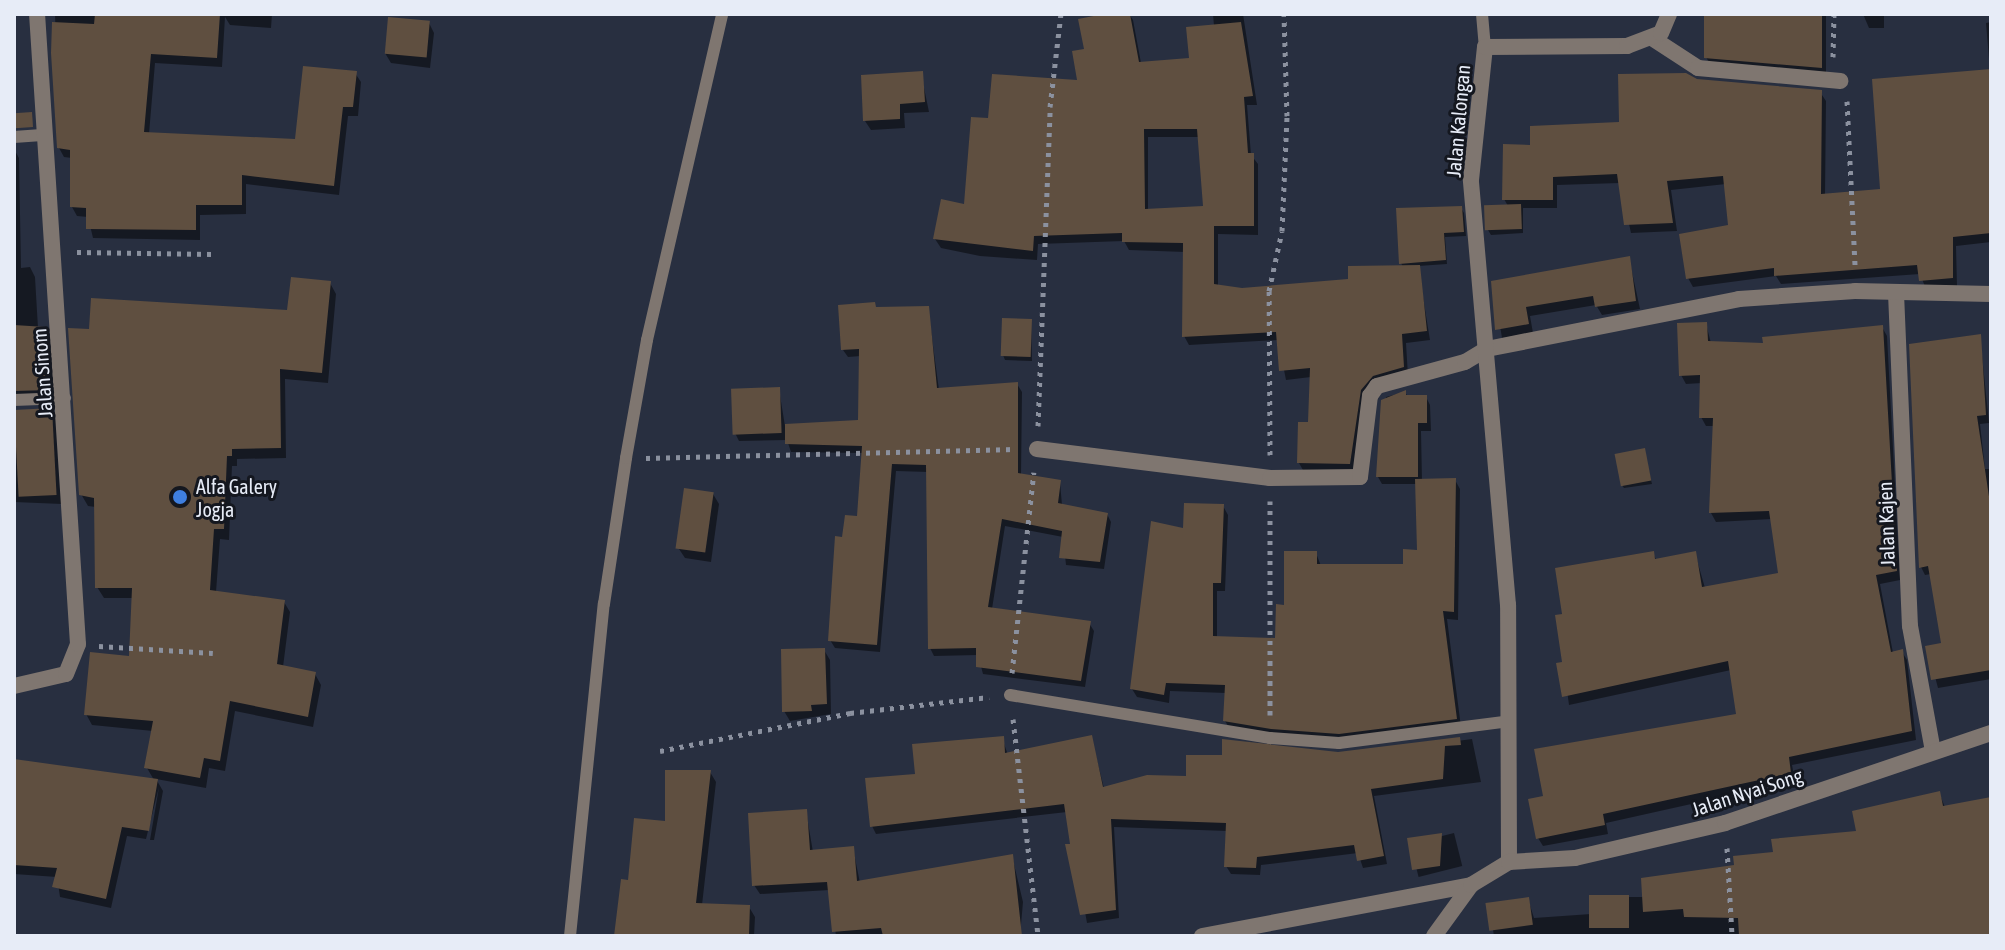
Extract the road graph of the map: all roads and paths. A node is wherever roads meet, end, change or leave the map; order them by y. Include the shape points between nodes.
1 (37, 14) edge
2 (722, 14) edge
3 (1061, 14) edge
4 (1284, 14) edge
5 (1482, 14) edge
6 (1669, 14) edge
7 (1834, 14) edge
8 (1652, 38) junction
9 (1485, 47) junction
10 (1840, 81) junction
11 (42, 135) junction
12 (14, 137) edge
13 (1282, 231) dead end
14 (53, 251) junction
15 (212, 254) dead end
16 (1855, 291) junction
17 (1896, 293) junction
18 (1991, 294) edge
19 (1487, 349) junction
20 (65, 398) junction
21 (14, 400) edge
22 (1037, 449) junction
23 (626, 458) junction
24 (1029, 504) dead end
25 (78, 644) junction
26 (213, 653) dead end
27 (14, 686) edge
28 (1010, 695) junction
29 (1510, 721) junction
30 (1991, 733) edge
31 (660, 751) dead end
32 (1933, 751) junction
33 (1725, 823) junction
34 (1509, 862) junction
35 (1471, 885) junction
36 (1439, 932) edge
37 (570, 936) edge
38 (1038, 936) edge
39 (1202, 936) edge
40 (1732, 936) edge

1 - 11 street, Jalan Sinom
2 - 23 lane via 647,340
3 - 22 path via 1050,107
4 - 13 path
5 - 9 lane
6 - 8 street via 1661,33
7 - 10 path via 1832,53
8 - 9 street, Jalan Kalongan via 1627,46
8 - 10 street via 1698,68
9 - 19 street, Jalan Kalongan via 1471,180
10 - 16 path via 1851,116
11 - 12 lane
11 - 14 street, Jalan Sinom
14 - 15 path
14 - 20 street, Jalan Sinom
16 - 17 street
16 - 19 street via 1739,299
17 - 18 street
17 - 32 street, Jalan Kajen via 1910,626
19 - 22 street via 1465,362 1377,386 1370,396 1360,477 1270,478
19 - 29 street, Jalan Kalongan via 1508,605
20 - 21 lane
20 - 25 street, Jalan Sinom
22 - 23 path
23 - 37 lane via 604,604
24 - 28 path
25 - 26 path
25 - 27 street via 66,674
28 - 29 lane via 1270,738 1339,743
28 - 31 path via 850,713
28 - 38 path
29 - 34 street, Jalan Kalongan
30 - 32 street, Jalan Nyai Song
32 - 33 street, Jalan Nyai Song
33 - 34 street, Jalan Nyai Song via 1575,858
33 - 40 path
34 - 35 street
35 - 36 street
35 - 39 street

